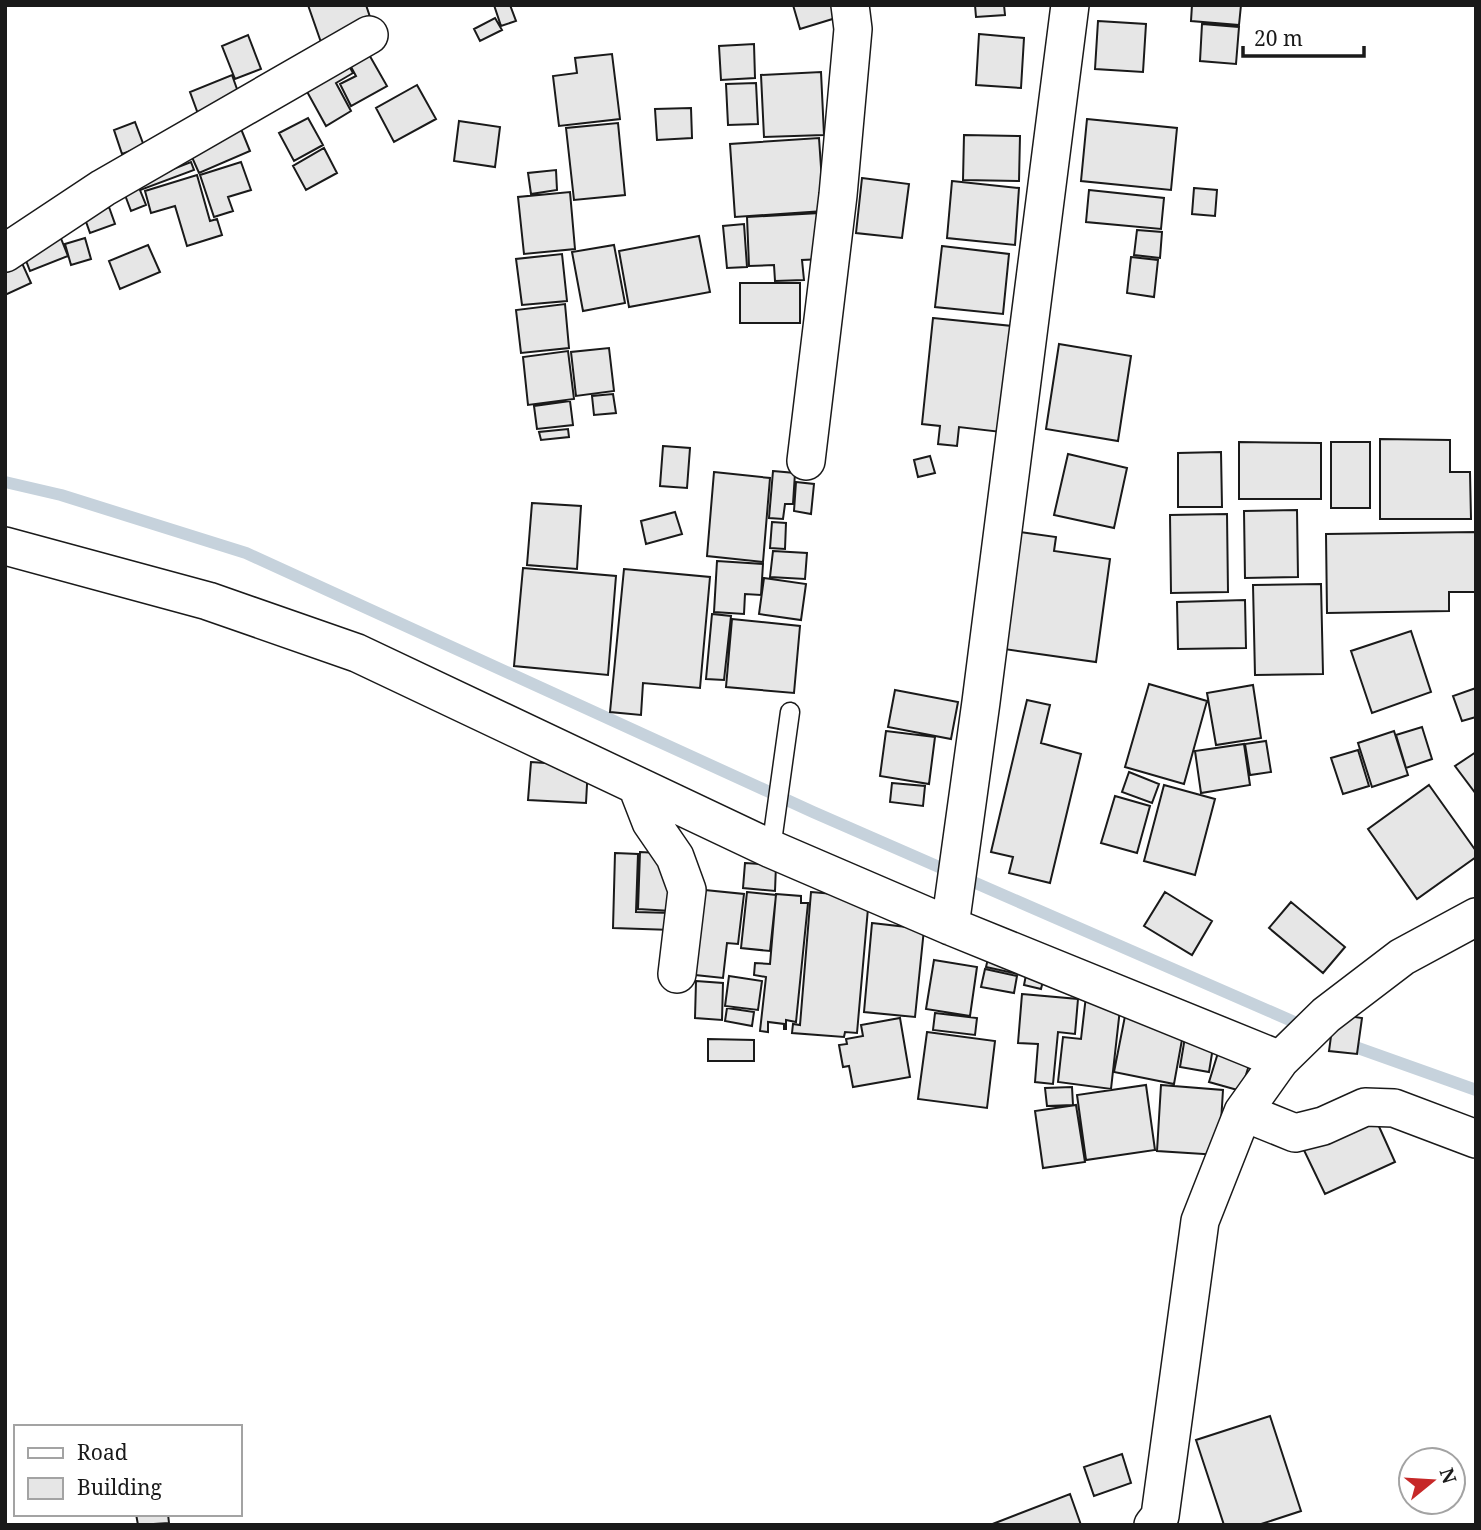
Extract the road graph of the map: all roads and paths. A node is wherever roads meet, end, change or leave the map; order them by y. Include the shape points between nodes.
1 (850, 5) edge
2 (1070, 5) edge
3 (369, 35) dead end
4 (5, 253) edge
5 (806, 461) dead end
6 (5, 546) edge
7 (790, 712) dead end
8 (638, 786) junction
9 (771, 849) junction
10 (1476, 917) edge
11 (950, 926) junction
12 (677, 974) dead end
13 (1280, 1060) junction
14 (1243, 1112) junction
15 (1476, 1139) edge
16 (1153, 1525) edge

1 - 5 street via 853,29 838,195
2 - 11 street
3 - 4 street via 103,188
6 - 8 street via 208,601 357,653
7 - 9 lane
8 - 9 street
8 - 12 street via 651,822 675,857 687,890
9 - 11 street
10 - 13 street via 1402,957 1325,1015
11 - 13 street
13 - 14 street
14 - 15 street via 1295,1133 1365,1107 1394,1108
14 - 16 street via 1200,1221 1160,1516

